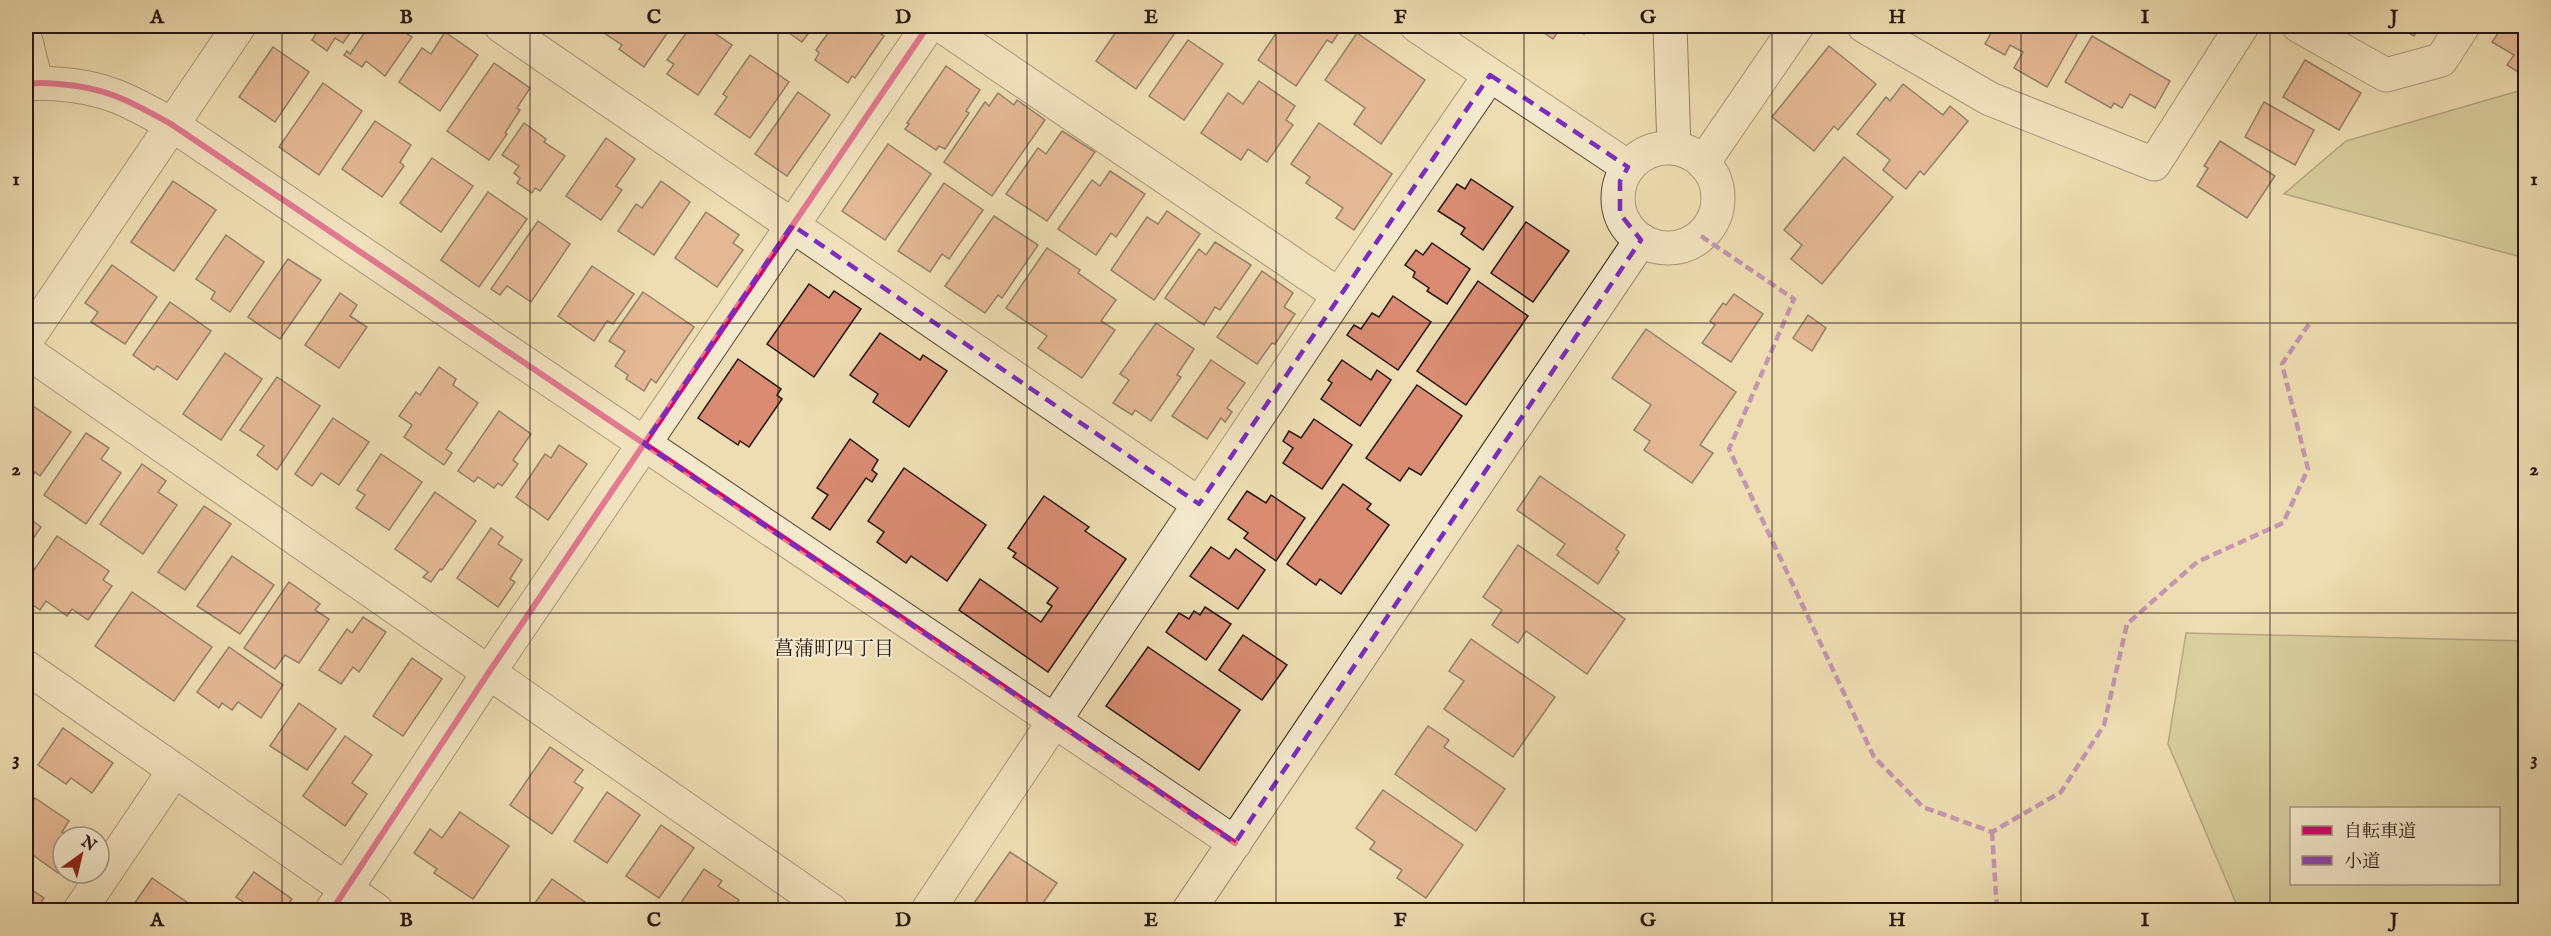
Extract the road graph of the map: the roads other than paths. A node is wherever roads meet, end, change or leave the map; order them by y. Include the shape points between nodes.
1 (239, 26) edge
2 (501, 26) edge
3 (928, 26) edge
4 (942, 26) edge
5 (1417, 26) edge
6 (1670, 26) edge
7 (1797, 26) edge
8 (1864, 26) edge
9 (2242, 26) edge
10 (2299, 26) edge
11 (2463, 26) edge
12 (26, 41) edge
13 (1491, 75) junction
14 (31, 84) edge
15 (171, 124) junction
16 (1674, 148) junction
17 (1703, 163) junction
18 (1628, 167) junction
19 (792, 225) junction
20 (1641, 240) junction
21 (1340, 295) junction
22 (26, 341) edge
23 (26, 351) edge
24 (644, 444) junction
25 (1199, 504) junction
26 (26, 667) edge
27 (489, 672) junction
28 (1055, 721) junction
29 (174, 771) junction
30 (1235, 843) junction
31 (339, 900) edge
32 (80, 910) edge
33 (376, 910) edge
34 (831, 910) edge
35 (928, 910) edge
36 (1189, 910) edge

1 - 15 street
2 - 19 street
3 - 19 street
4 - 21 street
5 - 13 street
6 - 16 street
7 - 17 street
8 - 9 street via 1990,99 2154,164
10 - 11 street via 2386,75 2441,60
12 - 14 street
13 - 18 street
13 - 21 street
14 - 15 street via 85,86 124,98
15 - 22 street
15 - 24 street
16 - 17 street
16 - 18 street via 1641,155
17 - 20 street via 1717,191 1712,223 1688,244 1655,247
18 - 20 street via 1617,198 1628,229
19 - 24 street
19 - 25 street
20 - 30 street
21 - 25 street
23 - 27 street
24 - 27 street
24 - 28 street
25 - 28 street
26 - 29 street
27 - 31 street
27 - 34 street
28 - 30 street
28 - 35 street
29 - 31 street
29 - 32 street
30 - 36 street
31 - 33 street

